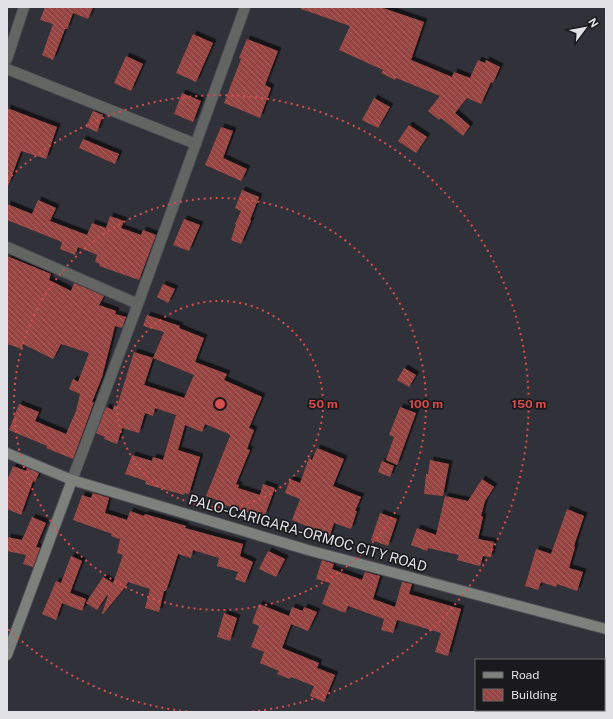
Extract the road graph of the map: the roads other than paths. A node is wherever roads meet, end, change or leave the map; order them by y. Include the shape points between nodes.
1 (24, 7) edge
2 (245, 7) edge
3 (7, 59) edge
4 (7, 69) edge
5 (196, 144) junction
6 (7, 247) edge
7 (138, 304) junction
8 (7, 453) edge
9 (72, 480) junction
10 (606, 629) edge
11 (7, 655) edge

1 - 3 street
2 - 5 street
4 - 5 street
5 - 7 street
6 - 7 street
7 - 9 street
8 - 9 main road, PALO-CARIGARA-ORMOC CITY ROAD
9 - 10 main road, PALO-CARIGARA-ORMOC CITY ROAD via 308,550
9 - 11 main road

